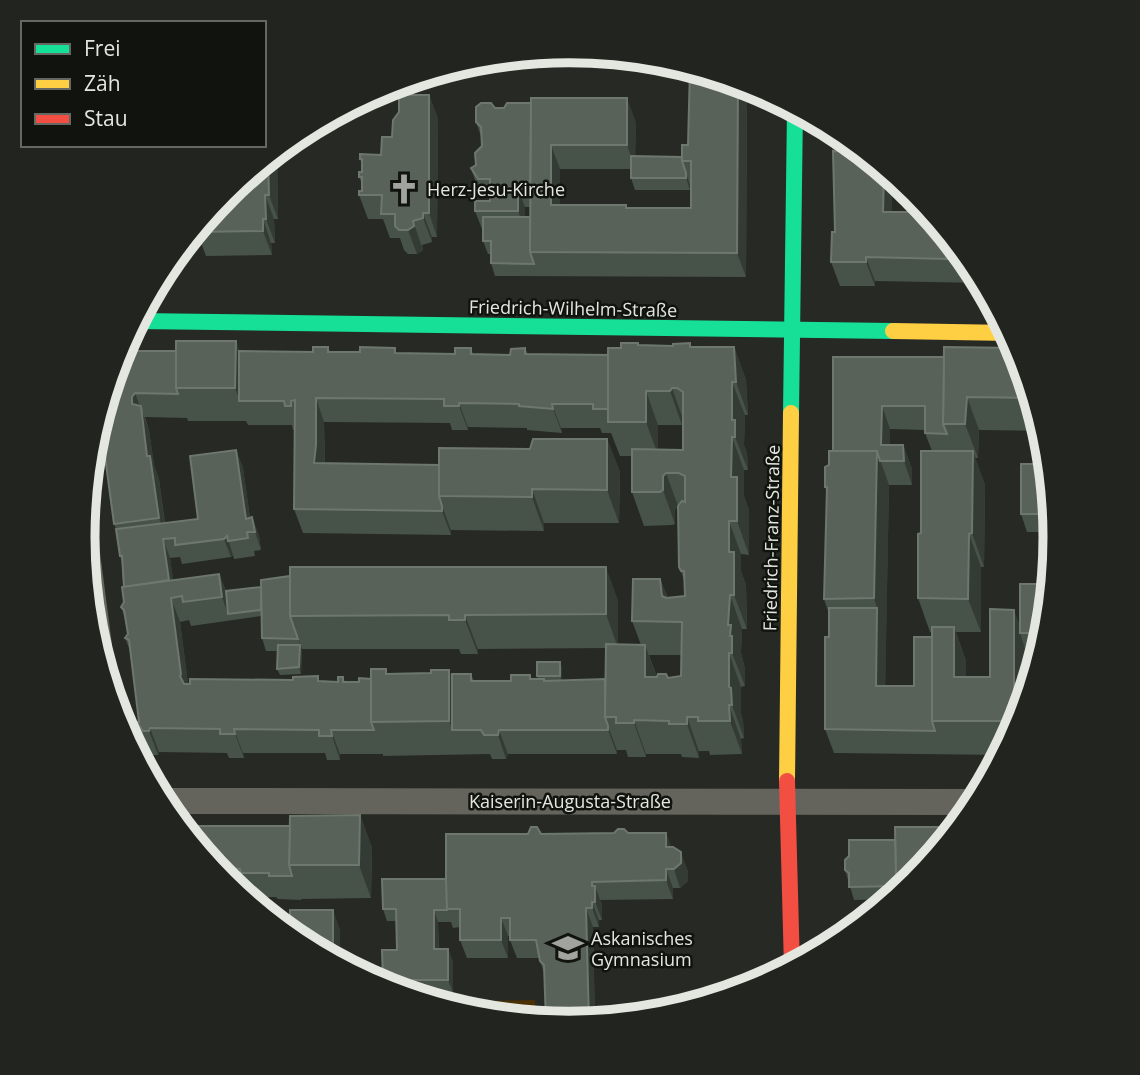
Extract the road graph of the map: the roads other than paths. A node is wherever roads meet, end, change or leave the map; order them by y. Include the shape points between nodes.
1 (795, 120) edge
2 (148, 321) edge
3 (793, 331) junction
4 (998, 333) edge
5 (175, 801) edge
6 (787, 801) junction
7 (964, 802) edge
8 (792, 957) edge

1 - 3 street, Friedrich-Franz-Straße
2 - 3 street, Friedrich-Wilhelm-Straße
3 - 4 street, Friedrich-Wilhelm-Straße
3 - 6 street, Friedrich-Franz-Straße
5 - 6 street, Kaiserin-Augusta-Straße
6 - 7 street, Kaiserin-Augusta-Straße
6 - 8 street, Friedrich-Franz-Straße

